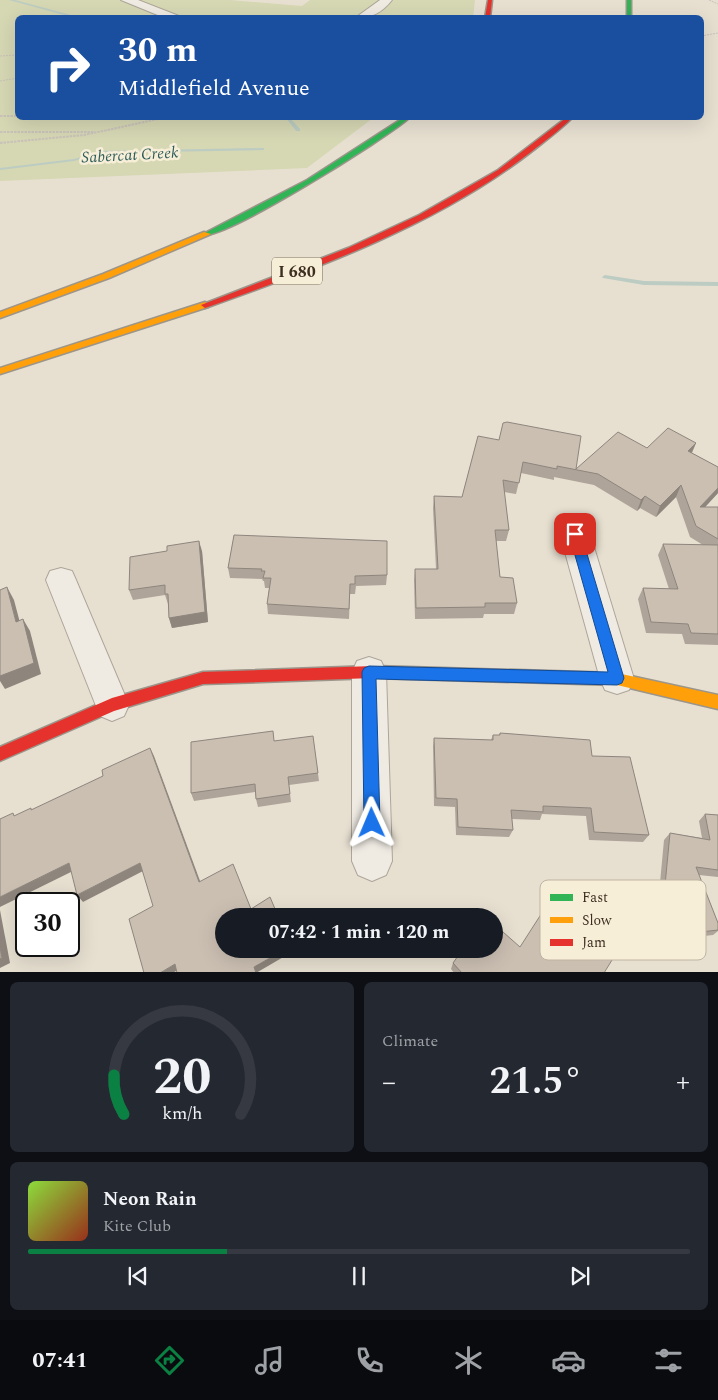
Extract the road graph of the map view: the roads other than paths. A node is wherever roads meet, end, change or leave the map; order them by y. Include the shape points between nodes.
1 (127, 0) edge
2 (490, 0) edge
3 (629, 0) edge
4 (383, 4) edge
5 (170, 15) edge
6 (366, 15) edge
7 (488, 15) edge
8 (629, 15) edge
9 (403, 120) edge
10 (567, 120) edge
11 (0, 315) edge
12 (0, 371) edge
13 (575, 534) dead end
14 (61, 580) dead end
15 (369, 672) junction
16 (617, 678) junction
17 (718, 702) edge
18 (112, 705) junction
19 (0, 754) edge
20 (372, 861) dead end

1 - 5 street
2 - 7 main road
3 - 8 main road
4 - 6 street
9 - 11 main road via 329,169 261,207 175,247
10 - 12 main road, I 680 via 479,184 401,227 284,276
13 - 16 street
14 - 18 street
15 - 16 main road
15 - 18 main road via 203,678
15 - 20 street
16 - 17 main road
18 - 19 main road

